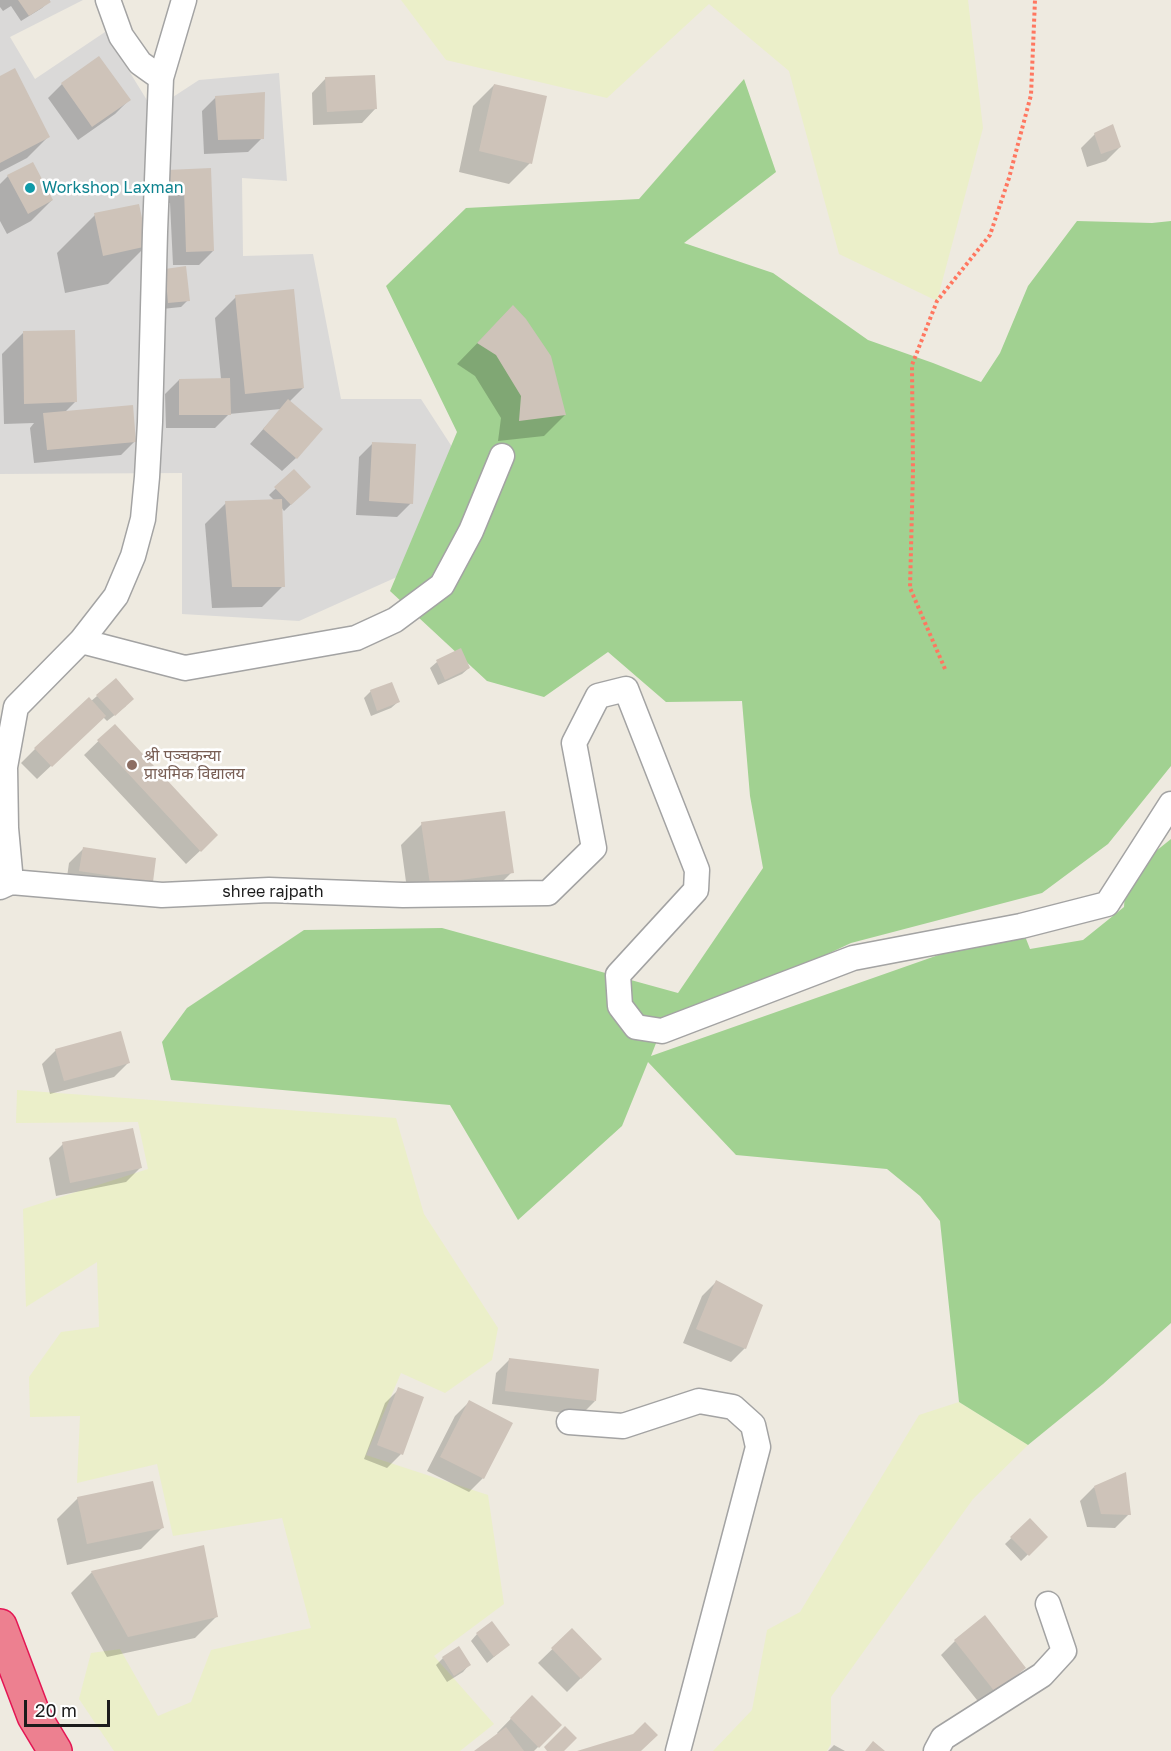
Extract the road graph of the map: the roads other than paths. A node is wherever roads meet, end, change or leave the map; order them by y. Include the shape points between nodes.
1 (108, 0) edge
2 (184, 0) edge
3 (161, 78) junction
4 (502, 456) dead end
5 (81, 641) junction
6 (1171, 804) edge
7 (6, 884) edge
8 (569, 1422) dead end
9 (1048, 1604) dead end
10 (0, 1626) edge
11 (55, 1751) edge
12 (678, 1751) edge
13 (936, 1751) edge

1 - 3 street via 121,36 140,63
2 - 3 street
3 - 5 street via 150,422 143,519 116,596
4 - 5 street via 471,531 442,585 395,620 356,638 185,668
5 - 7 street via 16,707 5,767
6 - 7 street, shree rajpath via 1107,904 1021,926 853,958 662,1031 636,1027 620,1006 618,975 696,890 697,870 626,689 598,696 574,742 594,848 548,893 403,895 269,890 162,895
8 - 12 street via 623,1426 699,1401 733,1407 753,1425 758,1447
9 - 13 street via 1064,1651 1042,1675 943,1738
10 - 11 highway via 34,1716

